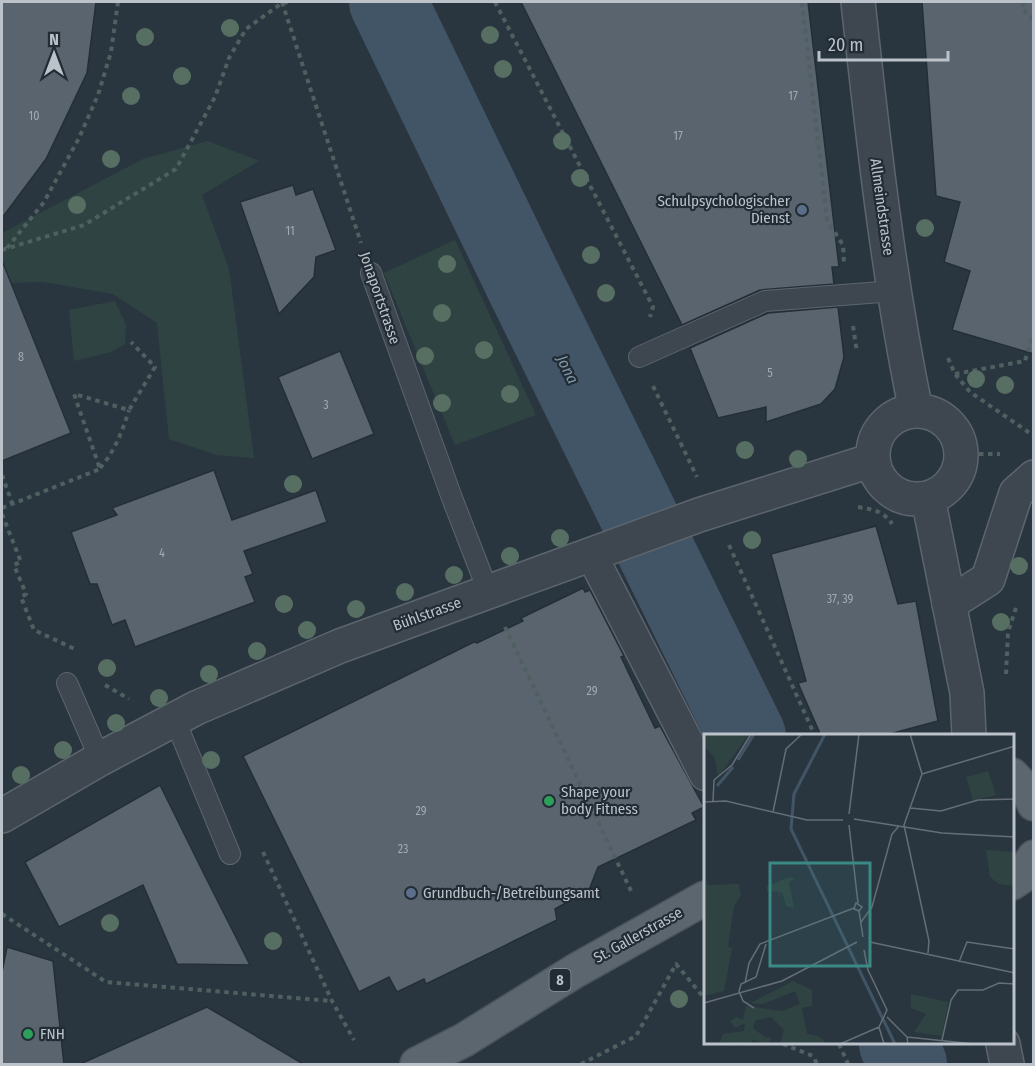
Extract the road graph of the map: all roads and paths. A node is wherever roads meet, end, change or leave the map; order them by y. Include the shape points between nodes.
1 (118, 2) edge
2 (282, 2) edge
3 (291, 2) edge
4 (495, 2) edge
5 (802, 2) edge
6 (858, 2) edge
7 (1024, 2) edge
8 (1034, 21) edge
9 (7, 248) junction
10 (2, 250) edge
11 (371, 273) joint
12 (894, 291) junction
13 (847, 295) junction
14 (1034, 331) edge
15 (131, 342) dead end
16 (944, 349) dead end
17 (857, 352) dead end
18 (639, 357) junction
19 (955, 374) junction
20 (129, 410) junction
21 (916, 411) junction
22 (1034, 436) edge
23 (873, 460) junction
24 (100, 469) junction
25 (2, 475) edge
26 (1034, 477) edge
27 (700, 483) dead end
28 (928, 498) junction
29 (12, 503) junction
30 (850, 506) dead end
31 (2, 508) edge
32 (2, 514) edge
33 (896, 530) dead end
34 (728, 542) dead end
35 (596, 552) junction
36 (488, 591) junction
37 (1019, 601) dead end
38 (949, 604) junction
39 (82, 652) dead end
40 (1005, 678) dead end
41 (67, 683) dead end
42 (175, 720) junction
43 (814, 734) edge
44 (969, 734) edge
45 (100, 759) junction
46 (704, 773) edge
47 (1014, 777) edge
48 (1034, 804) edge
49 (2, 816) edge
50 (261, 849) dead end
51 (230, 854) dead end
52 (1034, 857) edge
53 (1014, 882) edge
54 (632, 893) dead end
55 (704, 899) edge
56 (2, 914) edge
57 (704, 998) edge
58 (332, 1001) junction
59 (354, 1040) dead end
60 (786, 1045) edge
61 (839, 1045) edge
62 (1003, 1045) edge
63 (417, 1065) edge
64 (581, 1065) edge
65 (817, 1065) edge
66 (848, 1065) edge
67 (1007, 1065) edge

1 - 9 path via 111,52 79,138 44,202
2 - 3 path
2 - 9 path via 246,29 237,42 215,97 176,169 84,225
2 - 11 path, Jonaportstrasse
4 - 18 path via 653,307
5 - 13 path via 827,220 843,245
6 - 12 street, Allmeindstrasse
7 - 8 path via 1022,8
9 - 10 path
11 - 36 lane, Jonaportstrasse
12 - 13 lane
12 - 21 street, Allmeindstrasse
13 - 17 path
13 - 18 lane via 765,301
14 - 19 path via 1025,361
15 - 20 path via 155,366
16 - 19 path
18 - 27 path
19 - 22 path via 970,392
20 - 24 path via 111,456
20 - 24 path via 74,394
21 - 23 street via 898,415 884,426 874,442
21 - 28 street via 933,414 947,423 958,437 961,454 952,482
23 - 28 street via 881,480 898,495
23 - 35 street, Bühlstrasse
24 - 29 path
25 - 29 path
26 - 38 street via 1016,493 988,579
28 - 38 street
29 - 31 path
30 - 33 path via 874,509 887,516
32 - 39 path via 21,562 14,565 34,630
34 - 43 path
35 - 36 street, Bühlstrasse
35 - 46 street
36 - 42 street, Bühlstrasse via 340,646
36 - 54 path
37 - 40 path via 1008,632
38 - 44 street via 967,693
41 - 45 lane
42 - 45 street, Bühlstrasse
42 - 51 lane
45 - 49 street, Bühlstrasse
47 - 48 main road
50 - 58 path
52 - 53 main road
55 - 63 main road, St. Gallerstrasse / 8
56 - 58 path via 106,982
57 - 64 path via 676,964 636,1036
58 - 59 path
60 - 65 path via 813,1056
61 - 66 path
62 - 67 street

